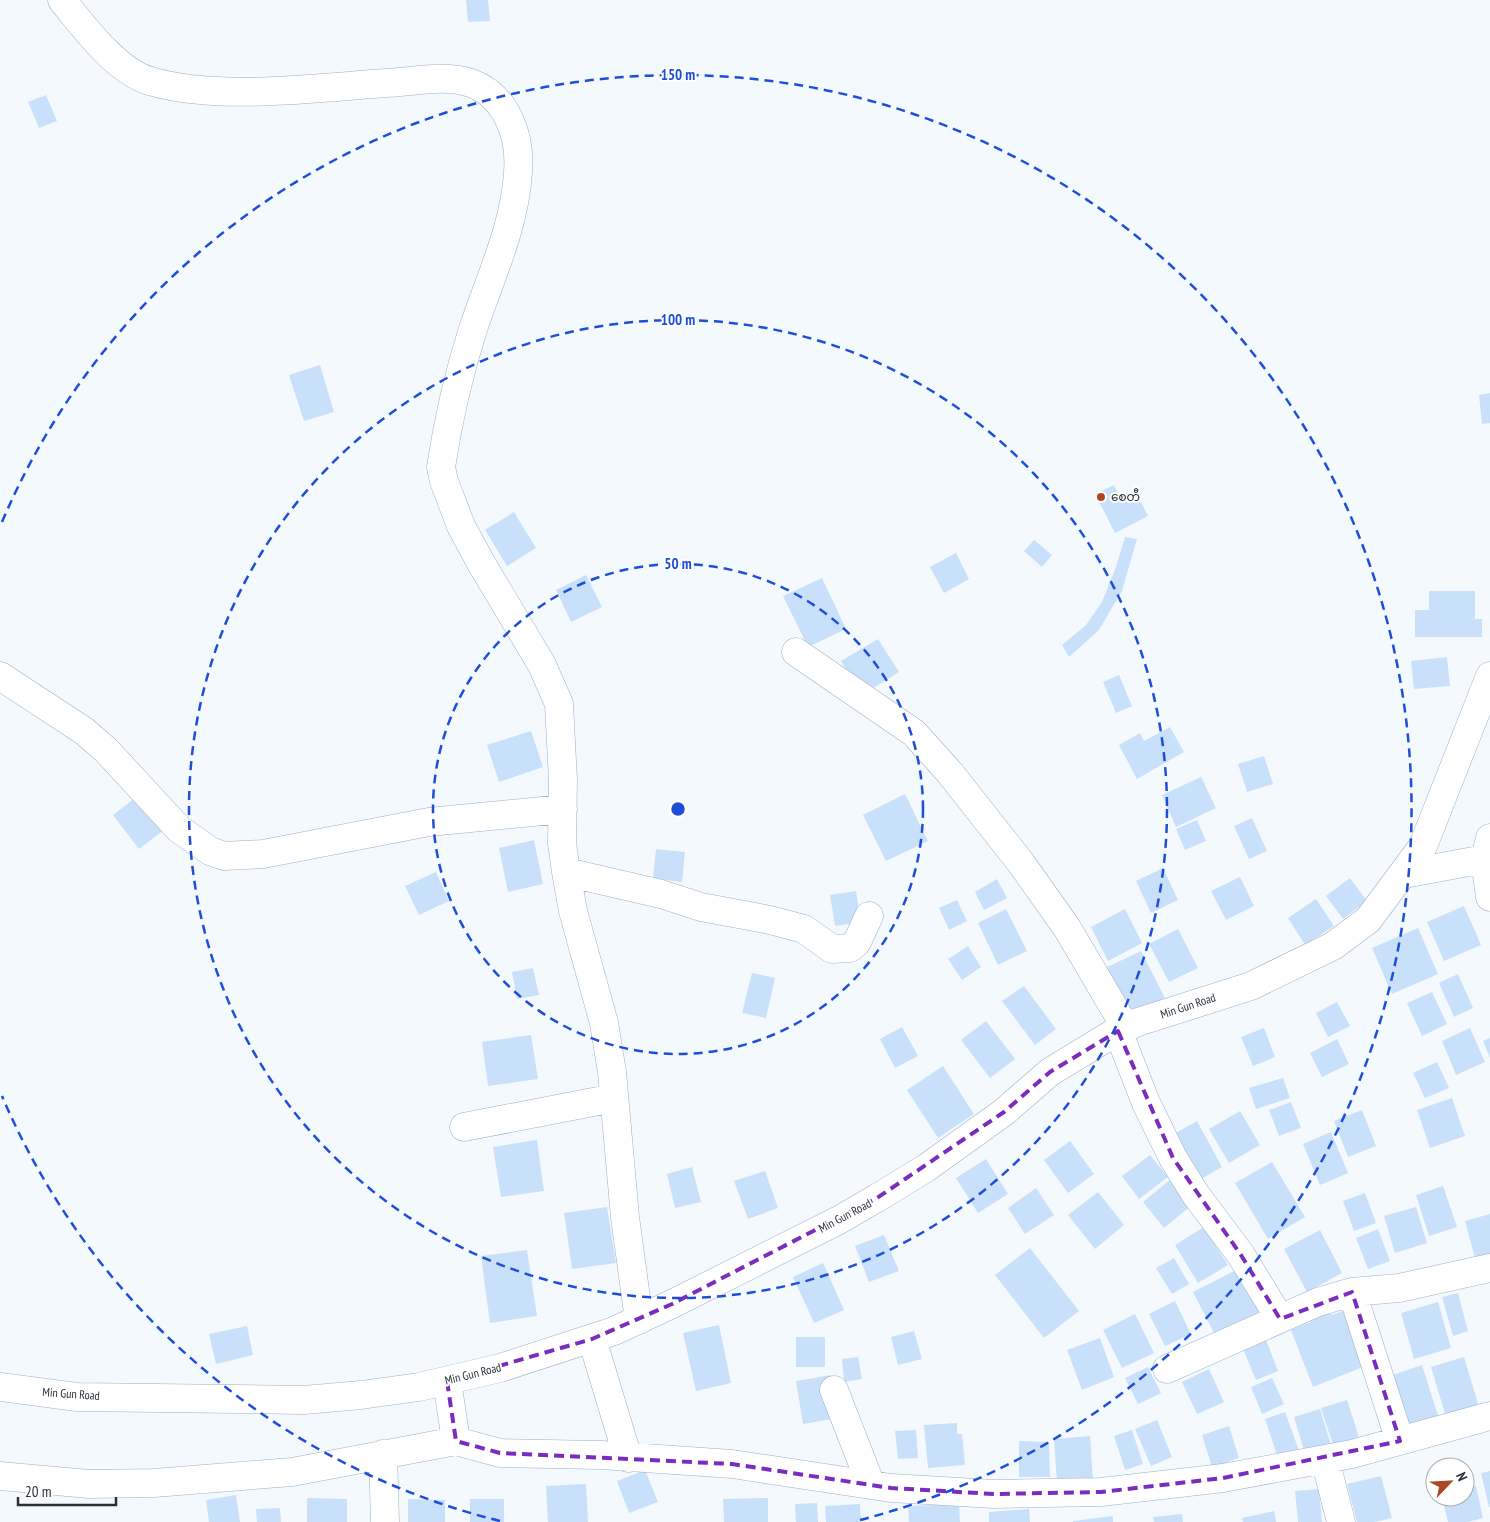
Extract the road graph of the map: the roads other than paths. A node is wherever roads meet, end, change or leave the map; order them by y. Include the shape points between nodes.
1 (62, 0) edge
2 (796, 652) dead end
3 (0, 676) edge
4 (1490, 678) edge
5 (563, 809) junction
6 (1488, 852) edge
7 (566, 872) junction
8 (1404, 874) junction
9 (1490, 898) edge
10 (869, 916) dead end
11 (1122, 1029) junction
12 (614, 1098) junction
13 (464, 1126) dead end
14 (1490, 1268) edge
15 (1352, 1292) junction
16 (1280, 1318) junction
17 (639, 1320) junction
18 (592, 1338) junction
19 (1167, 1369) dead end
20 (446, 1381) junction
21 (0, 1387) edge
22 (834, 1390) dead end
23 (1490, 1416) edge
24 (456, 1441) junction
25 (1400, 1441) junction
26 (383, 1454) junction
27 (628, 1458) junction
28 (1325, 1459) junction
29 (0, 1476) edge
30 (871, 1485) junction
31 (385, 1522) edge
32 (1341, 1522) edge

1 - 5 street via 111,55 132,74 149,81 223,91 455,79 484,89 498,101 517,141 518,174 506,235 472,330 442,468 461,526 553,686 562,725
2 - 11 street via 914,733 950,773 1027,871 1066,928
3 - 5 street via 84,731 106,750 179,829 210,851 224,856 263,854 429,822
4 - 8 street, Min Gun Road via 1423,846
5 - 7 street via 562,843
6 - 8 street
6 - 9 street
7 - 10 street via 661,894 701,907 804,929 832,949 850,948
7 - 12 street via 604,1023
8 - 11 street, Min Gun Road via 1368,920 1333,946 1251,986
11 - 16 street via 1146,1103 1174,1158 1196,1195 1242,1255
11 - 17 street, Min Gun Road via 1050,1072 1004,1112 926,1168 877,1198
12 - 13 street
12 - 17 street
14 - 15 street via 1399,1288
15 - 16 street
15 - 25 street
16 - 19 street
17 - 18 street, Min Gun Road
18 - 20 street, Min Gun Road via 500,1368
18 - 27 street
20 - 21 street, Min Gun Road via 304,1400 77,1397
20 - 24 street
22 - 30 street
23 - 25 street
24 - 26 street
24 - 27 street via 500,1452
25 - 28 street
26 - 29 street via 292,1472 154,1483 89,1484
26 - 31 street
27 - 30 street via 732,1464
28 - 30 street via 1222,1478 1101,1492 994,1494
28 - 32 street

